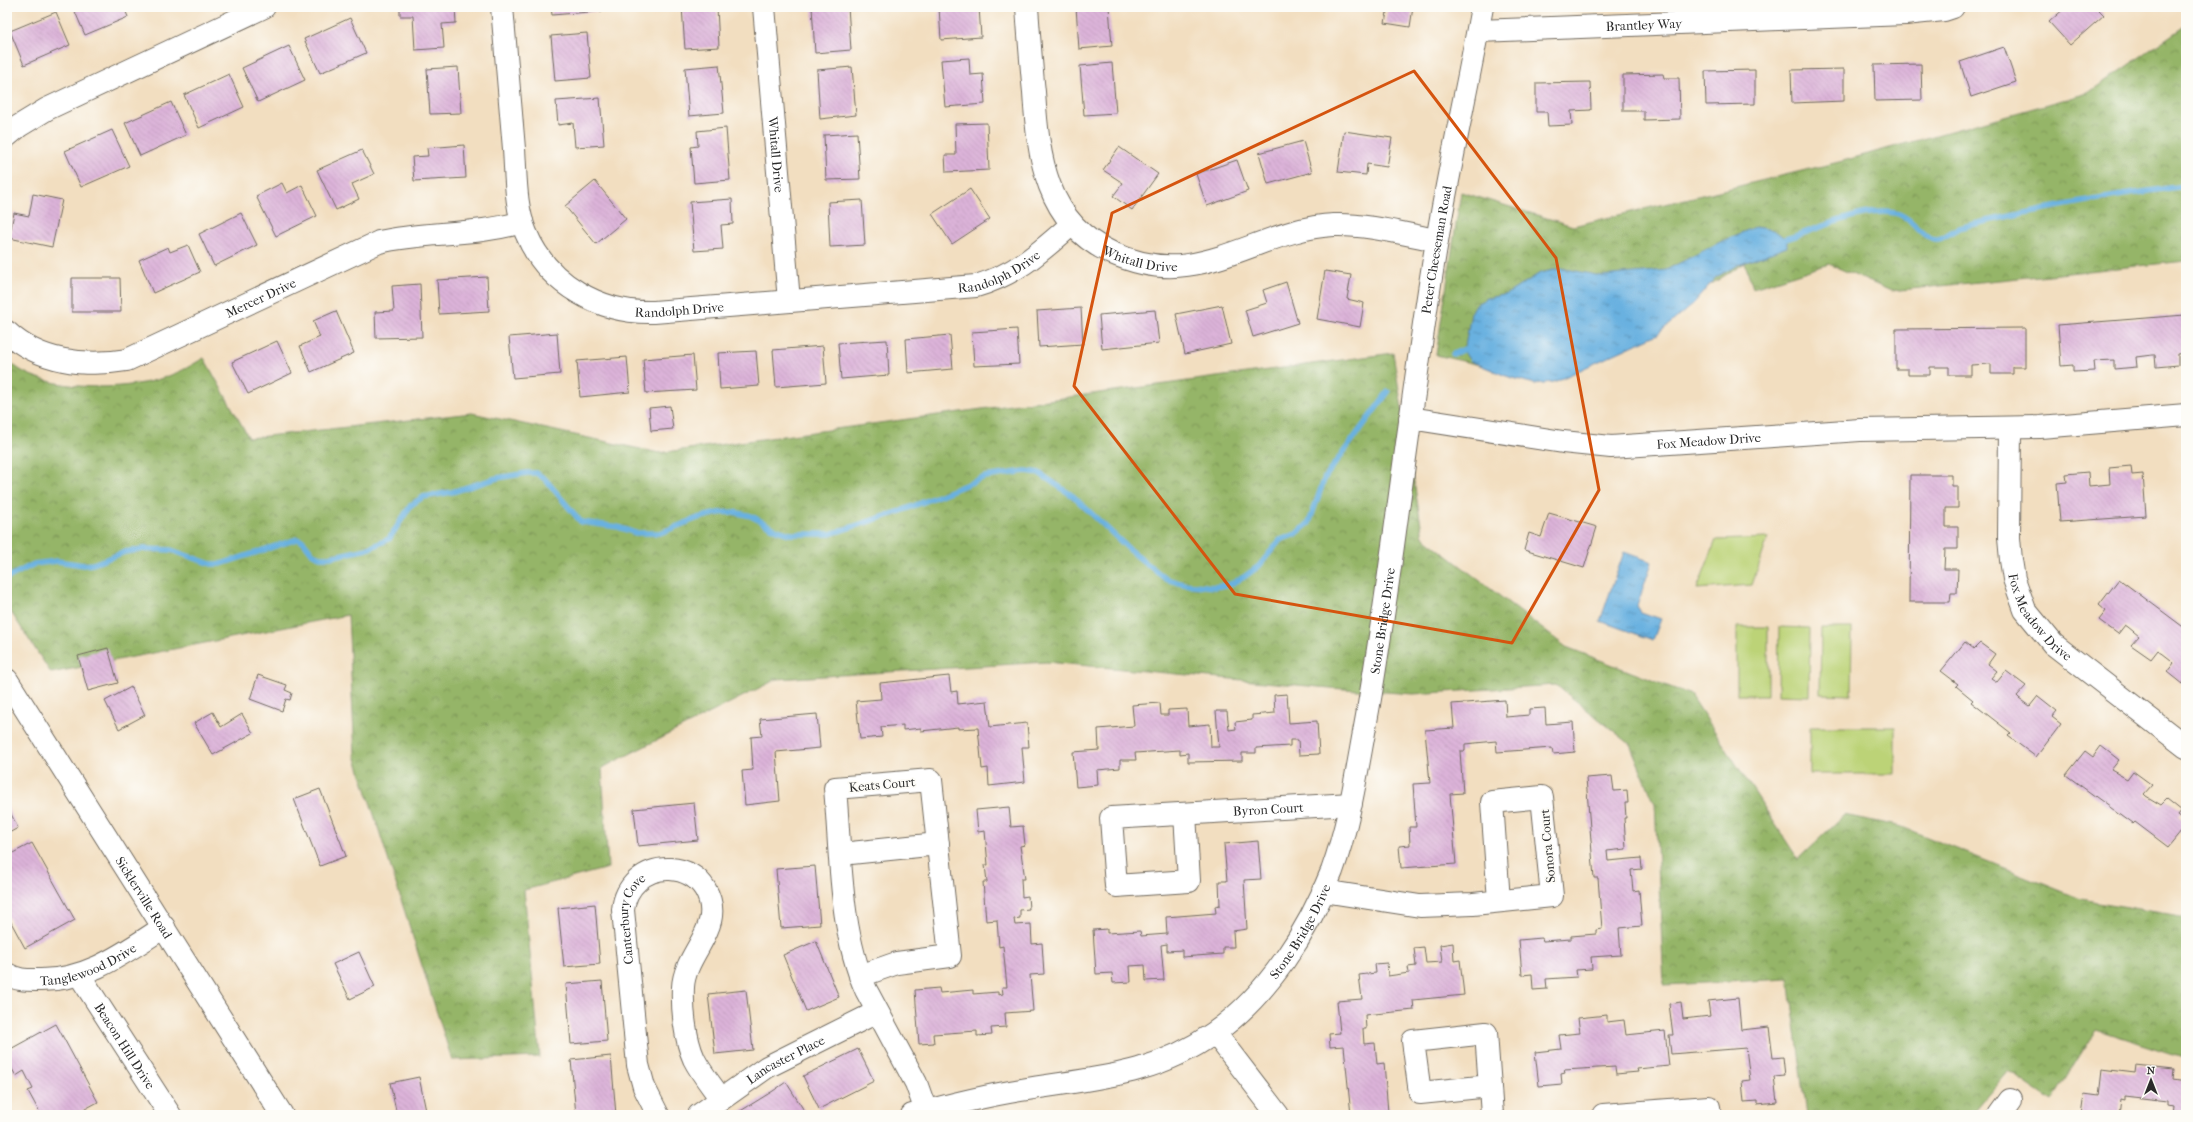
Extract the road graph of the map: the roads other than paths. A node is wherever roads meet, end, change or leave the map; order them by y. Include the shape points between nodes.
1 (264, 7) edge
2 (502, 7) edge
3 (764, 7) edge
4 (1027, 7) edge
5 (1482, 7) edge
6 (1953, 7) edge
7 (1759, 14) edge
8 (1478, 31) junction
9 (7, 136) edge
10 (522, 222) junction
11 (1072, 224) junction
12 (1437, 240) junction
13 (789, 301) junction
14 (7, 332) edge
15 (2186, 415) edge
16 (1410, 418) junction
17 (2010, 428) junction
18 (1401, 495) joint
19 (7, 680) edge
20 (2186, 747) edge
21 (1351, 804) junction
22 (1186, 814) junction
23 (938, 844) junction
24 (841, 854) junction
25 (1323, 891) junction
26 (1499, 901) junction
27 (164, 927) junction
28 (7, 974) edge
29 (80, 976) junction
30 (860, 976) junction
31 (877, 1012) junction
32 (1215, 1033) junction
33 (1490, 1086) dead end
34 (721, 1099) junction
35 (918, 1113) edge
36 (170, 1115) edge
37 (282, 1115) edge
38 (658, 1115) edge
39 (699, 1115) edge
40 (1278, 1115) edge
41 (1492, 1115) edge
42 (1603, 1115) edge
43 (1710, 1115) edge

1 - 9 street via 47,109 18,126
2 - 10 street, Randolph Drive
3 - 13 street, Whitall Drive
4 - 11 street, Whitall Drive via 1039,154 1049,185
5 - 8 street, Peter Cheeseman Road
6 - 7 street, Brantley Way via 1905,14
7 - 8 street, Brantley Way
8 - 12 street, Peter Cheeseman Road
10 - 13 street, Randolph Drive via 534,250 559,278 579,293 614,309 654,312
10 - 14 street, Mercer Drive via 498,229 409,236 379,242 127,360 92,364 59,359 27,347
11 - 12 street, Whitall Drive via 1094,243 1118,256 1146,264 1174,266 1215,259 1296,232 1334,225 1364,227
11 - 13 street, Randolph Drive via 1023,265 1003,277 976,286
12 - 16 street, Peter Cheeseman Road
15 - 17 street, Fox Meadow Drive
16 - 17 street, Fox Meadow Drive via 1611,447 1860,430
16 - 18 street, Peter Cheeseman Road
17 - 20 street, Fox Meadow Drive via 2009,538 2014,579 2025,610 2053,644
18 - 21 street, Stone Bridge Drive
19 - 27 street, Sicklerville Road
21 - 22 street, Byron Court
21 - 25 street, Stone Bridge Drive via 1339,848
22 - 22 street, Byron Court via 1111,818 1116,886 1189,881
23 - 24 street
23 - 24 street, Keats Court via 931,780 835,788
23 - 30 street, Keats Court via 950,956 897,963
24 - 30 street, Keats Court via 847,929
25 - 26 street, Sonora Court via 1420,906
25 - 32 street, Stone Bridge Drive via 1299,938 1266,984 1242,1010
26 - 26 street, Sonora Court via 1552,896 1542,797 1492,802
27 - 29 street, Tanglewood Drive via 115,959
27 - 37 street, Sicklerville Road
28 - 29 street, Tanglewood Drive via 16,980 54,981
29 - 36 street, Beacon Hill Drive
30 - 31 street, Keats Court
31 - 34 street, Lancaster Place via 767,1067
31 - 35 street, Keats Court via 916,1083
32 - 35 street, Stone Bridge Drive via 1168,1060 1133,1072 986,1096
32 - 40 street
33 - 41 street
34 - 38 street, Canterbury Cove via 691,1052 683,997 685,971 708,931 713,913 711,904 696,877 676,870 658,870 636,881 626,896 623,910 638,1065 644,1087
34 - 39 street, Lancaster Place
42 - 43 street via 1709,1107

